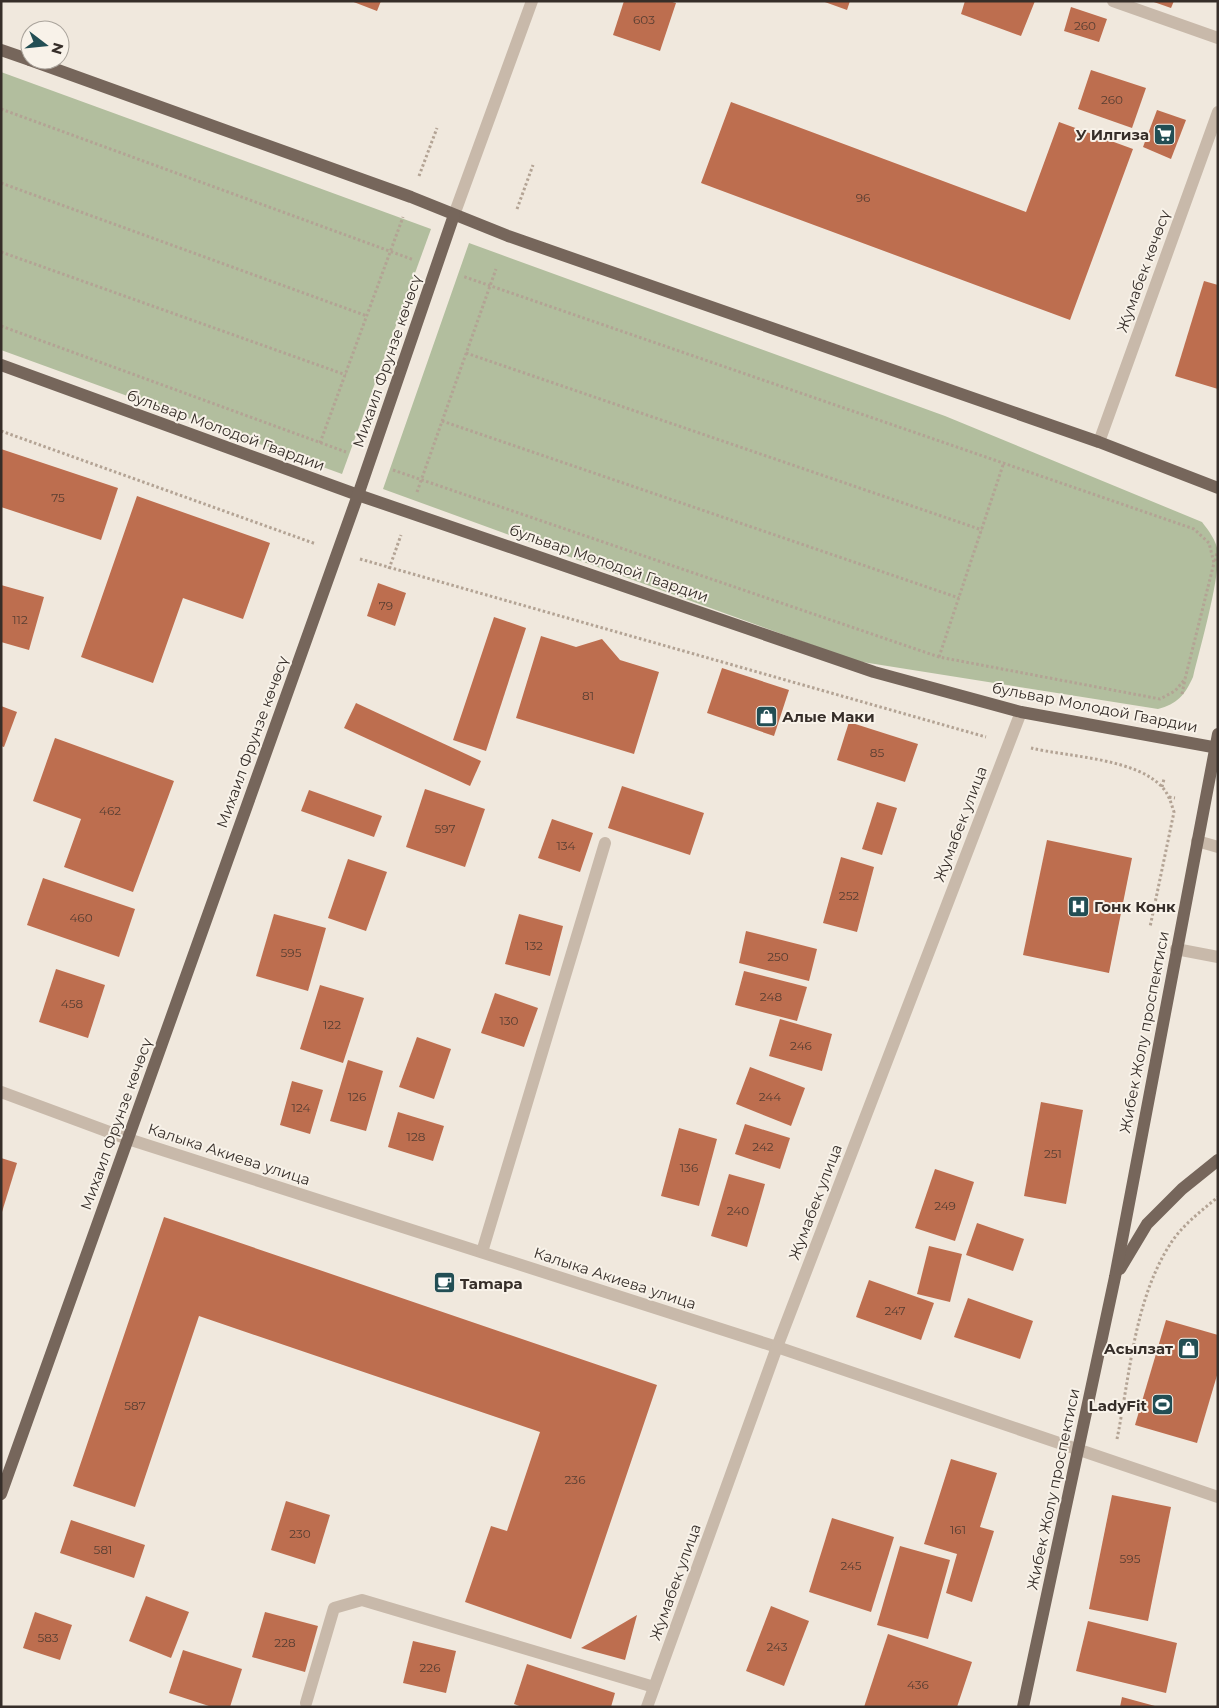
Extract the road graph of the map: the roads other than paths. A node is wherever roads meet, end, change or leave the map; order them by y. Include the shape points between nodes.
1 (532, 1) edge
2 (1113, 1) edge
3 (1218, 38) edge
4 (1, 50) edge
5 (20, 57) edge
6 (58, 70) edge
7 (1218, 112) edge
8 (454, 215) junction
9 (1, 365) edge
10 (1099, 442) junction
11 (1218, 488) edge
12 (358, 495) junction
13 (1021, 712) junction
14 (1218, 734) edge
15 (1216, 747) edge
16 (1197, 842) junction
17 (605, 843) dead end
18 (1218, 847) edge
19 (1176, 948) junction
20 (1218, 957) edge
21 (1, 1092) edge
22 (128, 1138) junction
23 (1218, 1160) edge
24 (482, 1252) junction
25 (1115, 1277) junction
26 (777, 1347) junction
27 (1078, 1450) junction
28 (1, 1494) edge
29 (1218, 1497) edge
30 (654, 1687) junction
31 (306, 1704) dead end
32 (647, 1707) edge
33 (1023, 1707) edge

1 - 8 street, Михаил Фрунзе көчөсү
2 - 3 street
4 - 5 main road
6 - 8 main road
7 - 10 street, Жумабек көчөсү
8 - 10 main road
8 - 12 main road, Михаил Фрунзе көчөсү
9 - 12 main road, бульвар Молодой Гвардии
10 - 11 main road
12 - 13 main road, бульвар Молодой Гвардии via 874,672
12 - 22 main road, Михаил Фрунзе көчөсү
13 - 15 main road, бульвар Молодой Гвардии
13 - 26 street, Жумабек улица
14 - 15 main road, Жибек Жолу проспектиси
15 - 16 main road, Жибек Жолу проспектиси
16 - 18 street
16 - 19 main road, Жибек Жолу проспектиси
17 - 24 street
19 - 20 street
19 - 25 main road, Жибек Жолу проспектиси
21 - 22 street, Калыка Акиева улица
22 - 24 street, Калыка Акиева улица
22 - 28 main road, Михаил Фрунзе көчөсү
23 - 25 main road, Жибек Жолу проспектиси via 1182,1189 1147,1224
24 - 26 street, Калыка Акиева улица
25 - 27 main road, Жибек Жолу проспектиси
26 - 27 street, Калыка Акиева улица
26 - 30 street, Жумабек улица
27 - 29 street, Калыка Акиева улица
27 - 33 main road, Жибек Жолу проспектиси
30 - 31 street via 362,1600 334,1608
30 - 32 street, Жумабек улица

